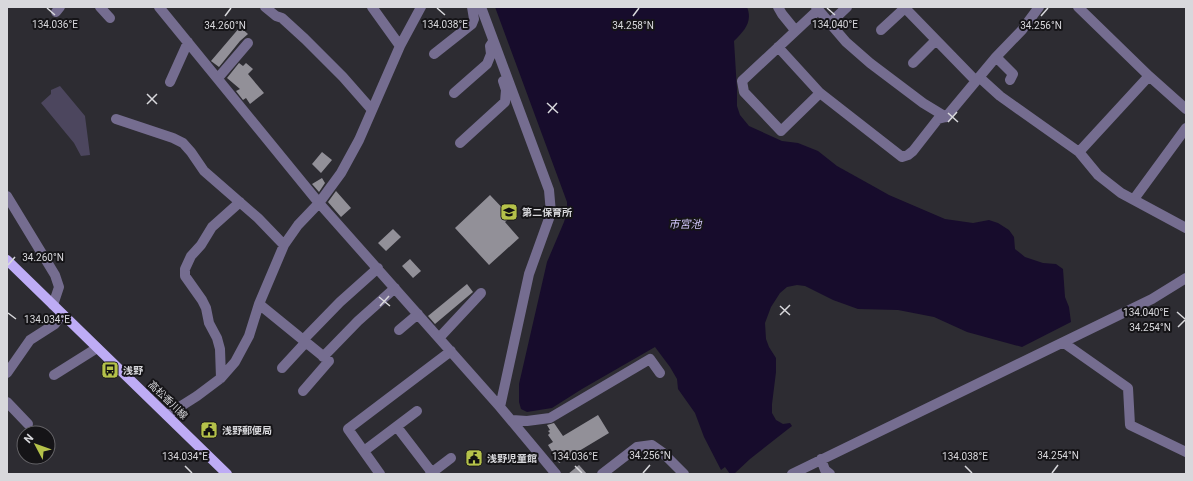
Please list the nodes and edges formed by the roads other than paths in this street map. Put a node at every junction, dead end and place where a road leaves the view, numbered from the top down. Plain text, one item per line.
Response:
1 (100, 7) edge
2 (159, 7) edge
3 (265, 7) edge
4 (372, 7) edge
5 (421, 7) edge
6 (472, 7) edge
7 (481, 7) edge
8 (778, 7) edge
9 (847, 7) edge
10 (1039, 7) edge
11 (1078, 7) edge
12 (817, 8) edge
13 (905, 8) edge
14 (110, 18) dead end
15 (829, 24) junction
16 (795, 30) junction
17 (881, 30) dead end
18 (935, 41) junction
19 (188, 42) junction
20 (494, 42) junction
21 (248, 43) dead end
22 (400, 46) junction
23 (778, 47) junction
24 (434, 54) dead end
25 (996, 57) junction
26 (913, 63) dead end
27 (1149, 76) junction
28 (507, 77) junction
29 (218, 78) junction
30 (977, 79) junction
31 (1010, 80) dead end
32 (170, 82) dead end
33 (454, 93) dead end
34 (820, 94) junction
35 (1186, 109) edge
36 (372, 110) junction
37 (946, 117) junction
38 (116, 119) dead end
39 (1186, 128) edge
40 (460, 143) dead end
41 (1079, 152) junction
42 (7, 196) edge
43 (1134, 199) junction
44 (240, 202) junction
45 (319, 203) junction
46 (1186, 228) edge
47 (284, 245) junction
48 (7, 262) edge
49 (378, 268) junction
50 (1186, 278) edge
51 (395, 288) junction
52 (481, 293) dead end
53 (259, 304) junction
54 (53, 305) junction
55 (62, 314) junction
56 (418, 314) junction
57 (399, 330) dead end
58 (439, 338) junction
59 (304, 341) junction
60 (1064, 343) junction
61 (97, 348) junction
62 (451, 351) junction
63 (323, 357) junction
64 (282, 368) dead end
65 (7, 372) edge
66 (660, 374) dead end
67 (54, 375) dead end
68 (221, 378) junction
69 (303, 391) dead end
70 (7, 402) edge
71 (500, 407) junction
72 (418, 412) dead end
73 (167, 415) junction
74 (512, 420) junction
75 (28, 424) dead end
76 (397, 427) junction
77 (364, 451) junction
78 (1186, 452) edge
79 (451, 458) dead end
80 (821, 459) junction
81 (228, 474) edge
82 (380, 474) edge
83 (432, 474) edge
84 (556, 474) edge
85 (602, 474) edge
86 (684, 474) edge
87 (792, 474) edge
88 (830, 474) edge

1 - 14 street
2 - 19 street
3 - 36 street
4 - 22 street
5 - 22 street
6 - 24 street
7 - 20 street
8 - 16 street
9 - 15 street
10 - 25 street
11 - 27 street
12 - 15 street
12 - 16 street
13 - 17 street
13 - 18 street
15 - 37 street
16 - 23 street
18 - 26 street
18 - 30 street
19 - 29 street
19 - 32 street
20 - 28 street
20 - 33 street
21 - 29 street
22 - 36 street
23 - 34 street
23 - 34 street
25 - 30 street
25 - 31 street
27 - 35 street
27 - 41 street
28 - 40 street
28 - 71 street
29 - 45 street
30 - 37 street
30 - 41 street
34 - 37 street
36 - 45 street
38 - 44 street
39 - 43 street
41 - 43 street
42 - 54 street
43 - 46 street
44 - 47 street
44 - 68 street
45 - 47 street
45 - 49 street
47 - 53 street
48 - 54 main road, 高松香川線
49 - 51 street
49 - 59 street
50 - 60 street
51 - 56 street
51 - 63 street
52 - 58 street
53 - 59 street
53 - 68 street
54 - 55 main road, 高松香川線
55 - 61 main road, 高松香川線
55 - 65 street
56 - 57 street
56 - 58 street
58 - 62 street
59 - 63 street
59 - 64 street
60 - 78 street
60 - 80 street
61 - 67 street
61 - 73 main road, 高松香川線
62 - 71 street
62 - 77 street
63 - 69 street
66 - 74 street
68 - 73 street
70 - 75 street
71 - 74 street
72 - 76 street
73 - 81 main road, 高松香川線
74 - 84 street
76 - 77 street
76 - 83 street
77 - 82 street
79 - 83 street
80 - 87 street
80 - 88 street
85 - 86 street

